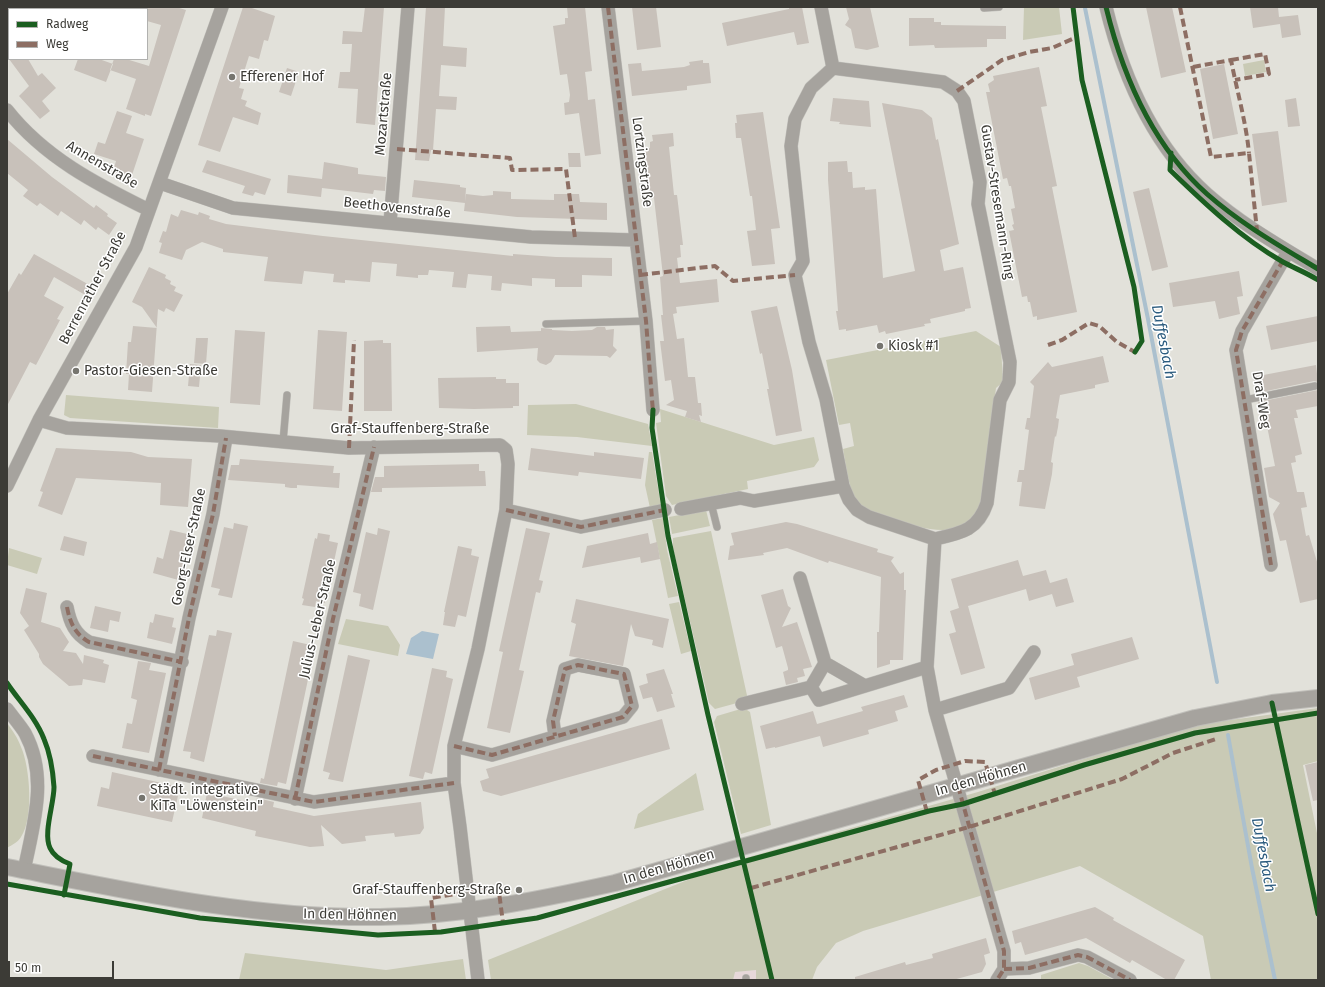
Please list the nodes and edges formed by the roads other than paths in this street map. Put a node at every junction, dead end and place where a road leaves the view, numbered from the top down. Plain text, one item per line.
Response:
1 (222, 7) edge
2 (408, 7) edge
3 (608, 7) edge
4 (821, 7) edge
5 (999, 7) edge
6 (1106, 7) edge
7 (984, 8) edge
8 (833, 68) junction
9 (7, 110) edge
10 (160, 183) junction
11 (149, 210) junction
12 (390, 223) junction
13 (635, 240) junction
14 (1288, 252) junction
15 (1318, 269) edge
16 (646, 321) junction
17 (546, 324) dead end
18 (1315, 386) dead end
19 (287, 395) dead end
20 (1245, 400) junction
21 (653, 410) dead end
22 (39, 420) junction
23 (226, 438) junction
24 (283, 442) junction
25 (374, 447) junction
26 (7, 485) edge
27 (843, 486) junction
28 (711, 503) junction
29 (681, 509) dead end
30 (506, 510) junction
31 (665, 510) dead end
32 (717, 527) dead end
33 (935, 538) junction
34 (1271, 565) dead end
35 (800, 578) dead end
36 (68, 607) dead end
37 (1034, 652) dead end
38 (182, 662) junction
39 (825, 663) junction
40 (927, 667) junction
41 (865, 686) junction
42 (811, 687) junction
43 (1318, 698) edge
44 (742, 704) dead end
45 (7, 709) edge
46 (935, 710) junction
47 (554, 736) junction
48 (454, 746) junction
49 (93, 756) dead end
50 (159, 770) junction
51 (454, 783) junction
52 (958, 786) junction
53 (295, 799) junction
54 (7, 867) edge
55 (24, 871) junction
56 (469, 911) junction
57 (1000, 974) edge
58 (478, 980) edge
59 (1130, 980) edge

1 - 10 street, Berrenrather Straße
2 - 12 street, Mozartstraße
3 - 13 street, Lortzingstraße
4 - 8 street
5 - 7 lane
6 - 14 street
8 - 27 street
8 - 33 street, Gustav-Stresemann-Ring
9 - 11 street, Annenstraße
10 - 11 street, Berrenrather Straße
10 - 12 street, Beethovenstraße
11 - 22 street, Berrenrather Straße
12 - 13 street, Beethovenstraße
13 - 16 street, Lortzingstraße
14 - 15 street
14 - 20 street, Draf-Weg
16 - 17 lane
16 - 21 street, Lortzingstraße
18 - 20 lane
19 - 24 lane
20 - 34 street, Draf-Weg
22 - 23 street, Graf-Stauffenberg-Straße
22 - 26 street, Berrenrather Straße
23 - 24 street, Graf-Stauffenberg-Straße
23 - 38 street, Georg-Elser-Straße
24 - 25 street, Graf-Stauffenberg-Straße
25 - 30 street, Graf-Stauffenberg-Straße
25 - 53 street, Julius-Leber-Straße
27 - 28 street
27 - 33 street
28 - 29 street
28 - 32 lane
30 - 31 street
30 - 48 street, Graf-Stauffenberg-Straße
33 - 40 street
35 - 39 street
36 - 38 street
37 - 46 street
38 - 50 street, Georg-Elser-Straße
39 - 41 street
39 - 42 street
40 - 41 street
40 - 46 street
41 - 42 street
42 - 44 street
43 - 52 street, In den Höhnen
45 - 55 street
46 - 52 street
47 - 47 street
47 - 48 street
48 - 51 street, Graf-Stauffenberg-Straße
49 - 50 street
50 - 53 street
51 - 53 street
51 - 56 street, Graf-Stauffenberg-Straße
52 - 56 street, In den Höhnen
52 - 57 street
54 - 55 street, In den Höhnen
55 - 56 street, In den Höhnen
56 - 58 street, Graf-Stauffenberg-Straße
57 - 59 street

